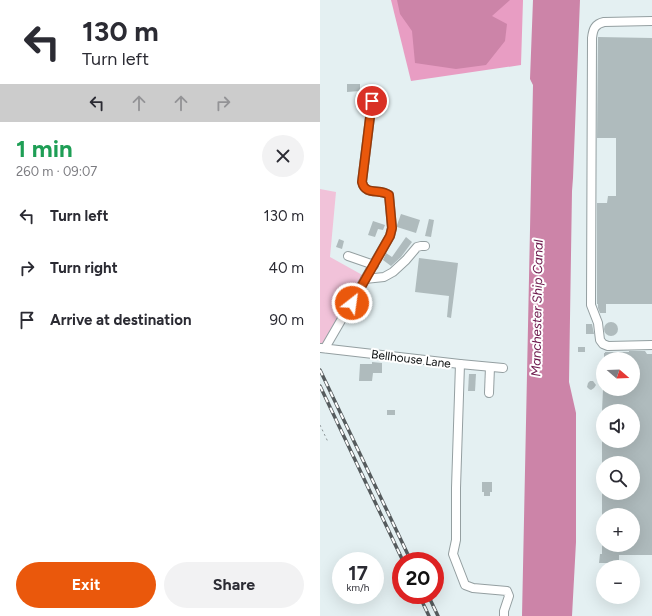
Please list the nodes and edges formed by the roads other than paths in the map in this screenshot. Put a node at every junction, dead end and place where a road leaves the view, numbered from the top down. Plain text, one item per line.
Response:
1 (652, 21) edge
2 (372, 101) dead end
3 (425, 246) dead end
4 (348, 256) dead end
5 (374, 265) junction
6 (365, 279) junction
7 (652, 344) edge
8 (323, 348) edge
9 (460, 364) junction
10 (490, 367) junction
11 (503, 368) dead end
12 (489, 393) dead end
13 (504, 616) edge

1 - 7 lane
2 - 5 lane
3 - 6 lane
4 - 5 lane
5 - 6 lane
6 - 8 lane
8 - 9 lane, Bellhouse Lane
9 - 10 lane, Bellhouse Lane
9 - 13 lane
10 - 11 lane, Bellhouse Lane
10 - 12 lane

